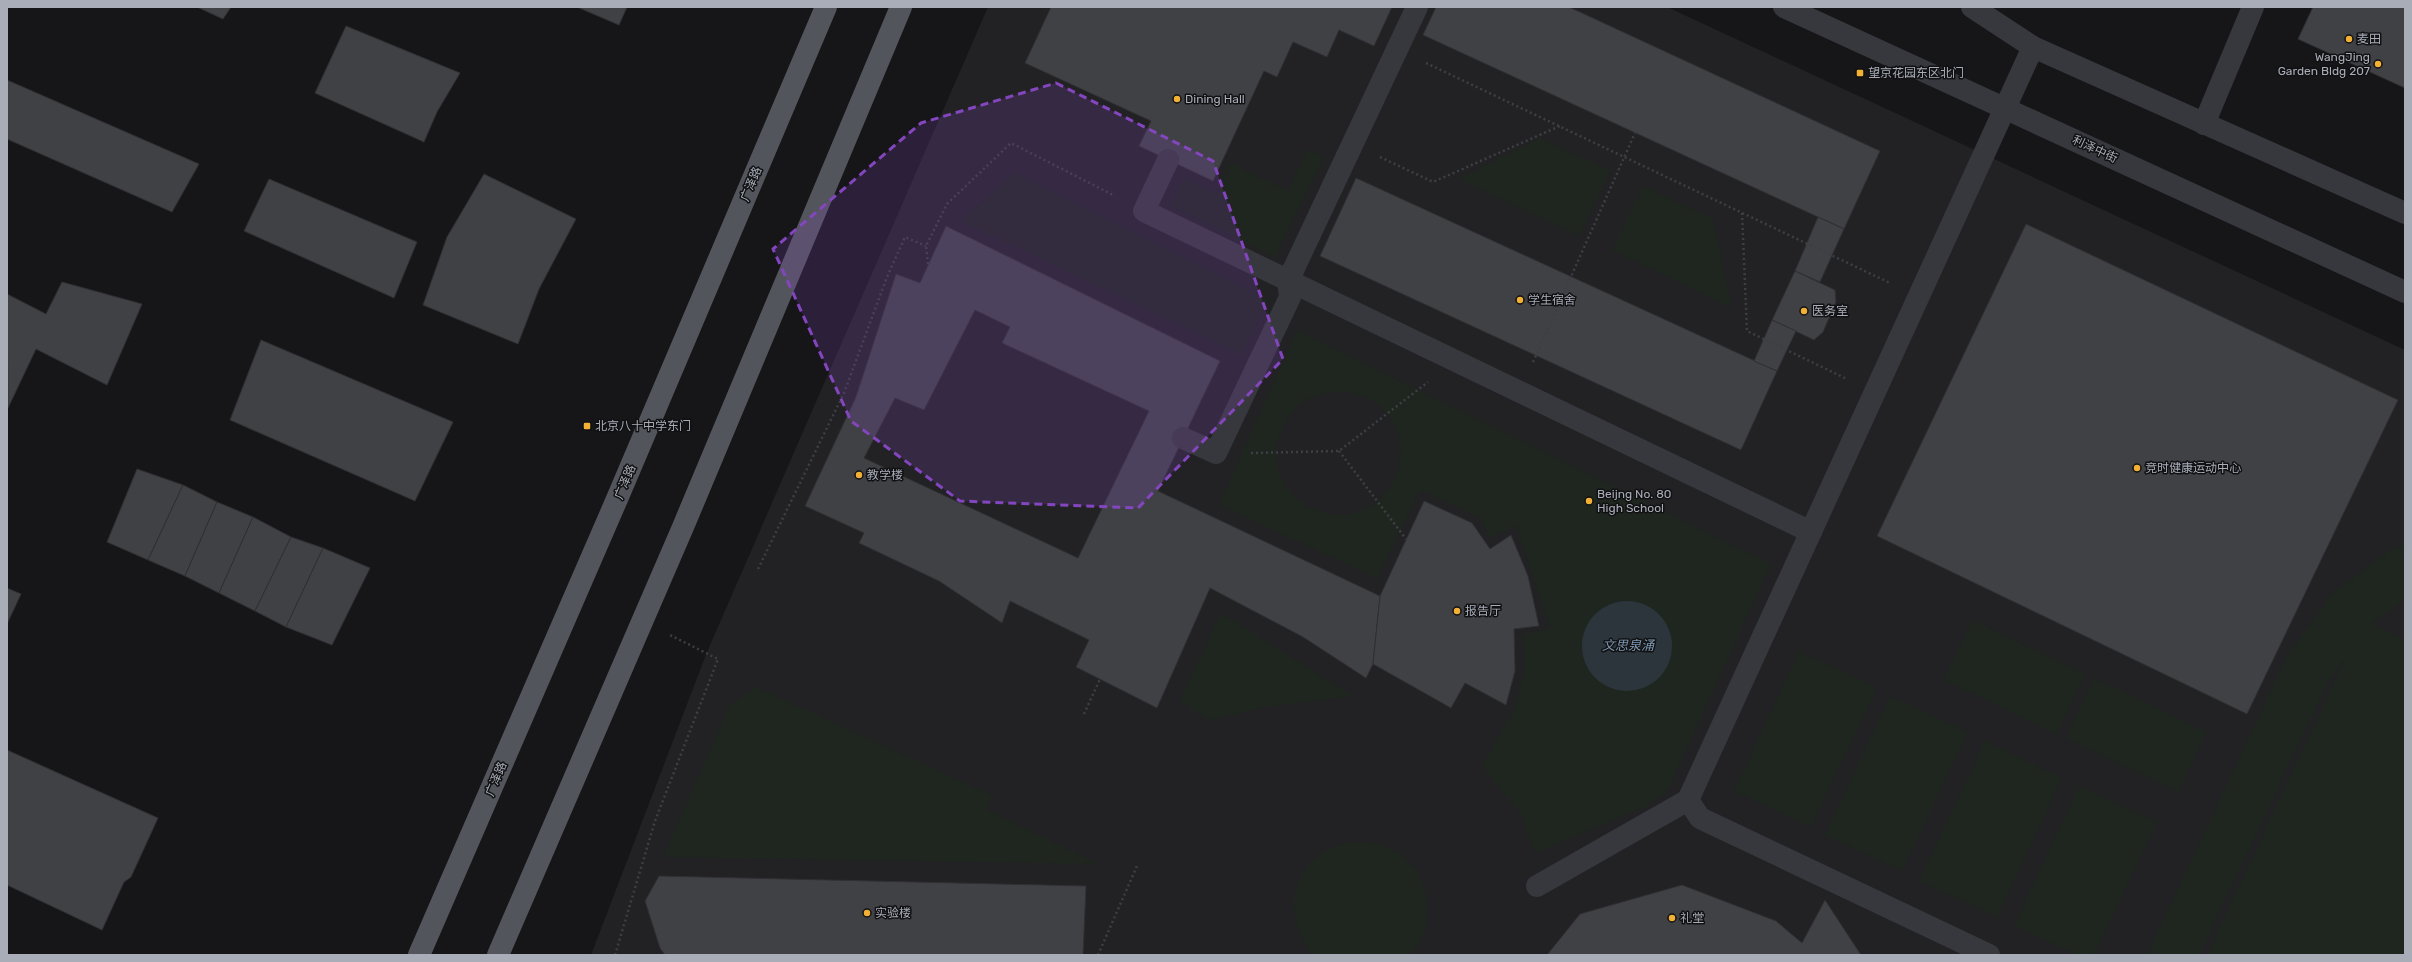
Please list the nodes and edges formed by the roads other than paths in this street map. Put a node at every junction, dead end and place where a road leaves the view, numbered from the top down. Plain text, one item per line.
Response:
1 (826, 7) edge
2 (901, 7) edge
3 (1417, 7) edge
4 (1784, 7) edge
5 (1972, 7) edge
6 (2254, 7) edge
7 (2033, 47) junction
8 (2005, 108) junction
9 (2204, 124) junction
10 (1168, 160) dead end
11 (2405, 213) edge
12 (1288, 281) junction
13 (2405, 292) edge
14 (1183, 438) dead end
15 (1811, 532) junction
16 (1688, 800) junction
17 (1536, 886) dead end
18 (419, 955) edge
19 (498, 955) edge
20 (1989, 955) edge

1 - 18 main road, 广泽路
2 - 19 main road
3 - 12 street
4 - 8 street, 利泽中街
5 - 7 street
6 - 9 street
7 - 8 street
7 - 9 street
8 - 13 street, 利泽中街
8 - 15 street
9 - 11 street
10 - 12 street
12 - 14 street
12 - 15 street
15 - 16 street
16 - 17 street
16 - 20 street

